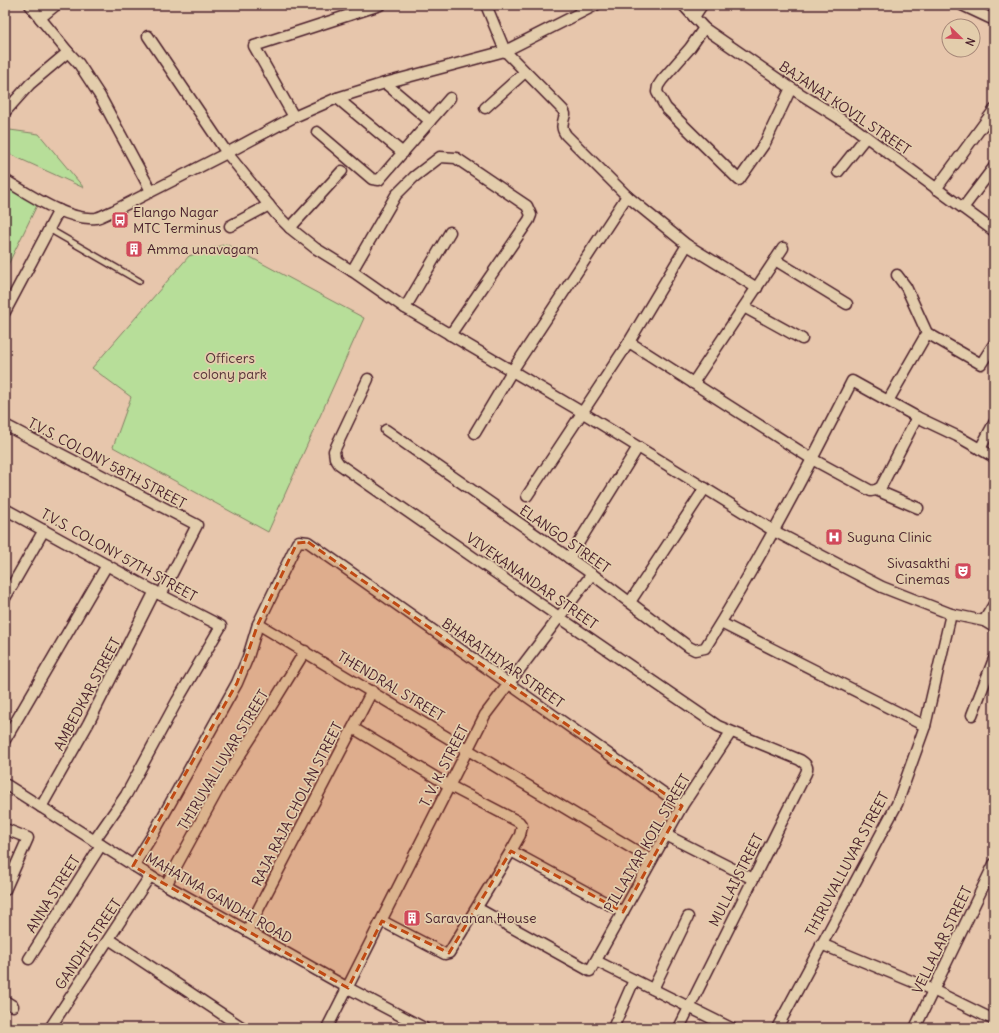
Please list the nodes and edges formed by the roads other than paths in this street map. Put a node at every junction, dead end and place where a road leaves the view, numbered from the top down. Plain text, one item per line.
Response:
1 (30, 5) edge
2 (56, 5) edge
3 (380, 5) edge
4 (486, 5) edge
5 (596, 5) edge
6 (683, 5) edge
7 (702, 5) edge
8 (962, 5) edge
9 (694, 17) junction
10 (40, 18) junction
11 (994, 20) edge
12 (704, 28) junction
13 (148, 36) dead end
14 (505, 51) junction
15 (68, 52) junction
16 (525, 72) junction
17 (385, 83) junction
18 (791, 88) junction
19 (337, 98) junction
20 (450, 98) dead end
21 (485, 108) dead end
22 (994, 110) edge
23 (5, 112) edge
24 (294, 117) junction
25 (430, 121) junction
26 (317, 132) dead end
27 (866, 137) junction
28 (227, 153) junction
29 (403, 153) junction
30 (994, 167) edge
31 (342, 171) dead end
32 (838, 172) dead end
33 (5, 180) edge
34 (936, 189) junction
35 (151, 191) junction
36 (627, 196) junction
37 (268, 205) junction
38 (963, 208) junction
39 (59, 210) junction
40 (230, 226) dead end
41 (290, 228) junction
42 (49, 229) junction
43 (994, 231) edge
44 (450, 232) dead end
45 (687, 245) junction
46 (783, 248) dead end
47 (775, 260) junction
48 (352, 271) junction
49 (897, 275) dead end
50 (139, 281) dead end
51 (756, 288) junction
52 (847, 304) dead end
53 (744, 307) junction
54 (405, 308) junction
55 (5, 312) edge
56 (927, 333) junction
57 (450, 335) junction
58 (802, 339) dead end
59 (629, 342) junction
60 (994, 344) edge
61 (512, 371) junction
62 (368, 379) dead end
63 (694, 383) junction
64 (888, 402) junction
65 (582, 412) junction
66 (917, 418) junction
67 (994, 423) edge
68 (5, 425) edge
69 (386, 430) dead end
70 (475, 433) dead end
71 (638, 447) junction
72 (980, 449) junction
73 (994, 457) edge
74 (812, 459) junction
75 (705, 488) junction
76 (876, 490) junction
77 (526, 496) dead end
78 (918, 508) dead end
79 (5, 509) edge
80 (197, 525) joint
81 (44, 530) junction
82 (774, 532) junction
83 (569, 558) junction
84 (107, 565) junction
85 (592, 574) junction
86 (158, 593) junction
87 (5, 598) edge
88 (630, 602) junction
89 (994, 604) edge
90 (951, 614) junction
91 (559, 618) junction
92 (984, 621) junction
93 (721, 623) junction
94 (258, 624) junction
95 (221, 626) joint
96 (994, 627) edge
97 (305, 651) junction
98 (994, 659) edge
99 (509, 684) junction
100 (372, 691) junction
101 (972, 715) dead end
102 (924, 726) junction
103 (353, 728) junction
104 (731, 732) junction
105 (5, 740) edge
106 (468, 749) junction
107 (807, 766) joint
108 (5, 784) edge
109 (450, 786) junction
110 (682, 806) junction
111 (41, 807) junction
112 (5, 829) edge
113 (666, 835) junction
114 (97, 843) junction
115 (511, 851) junction
116 (651, 861) junction
117 (994, 864) edge
118 (134, 866) junction
119 (150, 876) junction
120 (753, 879) junction
121 (166, 885) junction
122 (5, 890) edge
123 (477, 908) junction
124 (623, 912) junction
125 (688, 917) dead end
126 (382, 921) junction
127 (247, 931) junction
128 (109, 939) junction
129 (821, 944) junction
130 (28, 959) dead end
131 (596, 961) junction
132 (634, 980) junction
133 (348, 988) junction
134 (653, 989) junction
135 (933, 990) junction
136 (689, 1007) junction
137 (994, 1020) edge
138 (50, 1028) edge
139 (243, 1028) edge
140 (327, 1028) edge
141 (424, 1028) edge
142 (613, 1028) edge
143 (679, 1028) edge
144 (731, 1028) edge
145 (777, 1028) edge
146 (915, 1028) edge

1 - 10 street
2 - 10 street
3 - 24 street
4 - 14 street
5 - 14 street
6 - 9 street, BAJANAI KOVIL STREET
7 - 9 street
8 - 11 street
9 - 12 street, BAJANAI KOVIL STREET
10 - 15 street
12 - 18 street, BAJANAI KOVIL STREET
12 - 18 street
13 - 28 street
14 - 16 street
14 - 17 street
15 - 23 street
15 - 35 street
16 - 21 street
16 - 36 street
17 - 19 street
17 - 25 street
18 - 27 street, BAJANAI KOVIL STREET
19 - 24 street
19 - 29 street
20 - 25 street
22 - 34 street
24 - 28 street
25 - 29 street
26 - 29 street
27 - 32 street
27 - 34 street, BAJANAI KOVIL STREET
28 - 35 street
28 - 37 street
30 - 38 street
31 - 41 street
33 - 39 street
34 - 38 street, BAJANAI KOVIL STREET
35 - 39 street
36 - 45 street
36 - 61 street
37 - 40 street
37 - 41 street
38 - 43 street, BAJANAI KOVIL STREET
39 - 42 street
41 - 48 street
42 - 50 lane
42 - 55 street
44 - 54 street
45 - 51 street
45 - 59 street
46 - 47 street
47 - 51 street
47 - 52 street
48 - 54 street
48 - 57 street
49 - 56 street
51 - 53 street
53 - 58 street
53 - 63 street
54 - 57 street
56 - 60 street
56 - 64 street
57 - 61 street
59 - 63 street
59 - 65 street
61 - 65 street
61 - 70 street
62 - 91 street, VIVEKANANDAR STREET
63 - 74 street
64 - 66 street
64 - 74 street, ELANGO STREET
65 - 71 street
65 - 77 street
66 - 72 street
66 - 76 street
67 - 72 street
68 - 80 street, T.V.S. COLONY 58TH STREET
69 - 83 street, ELANGO STREET
71 - 75 street
71 - 83 street
72 - 73 street
74 - 76 street
74 - 82 street, ELANGO STREET
75 - 82 street
75 - 88 street
76 - 78 street
79 - 81 street, T.V.S. COLONY 57TH STREET
80 - 86 street, AMBEDKAR STREET
81 - 84 street, T.V.S. COLONY 57TH STREET
81 - 87 street
82 - 90 street
82 - 93 street, ELANGO STREET
83 - 85 street, ELANGO STREET
84 - 86 street, T.V.S. COLONY 57TH STREET
84 - 105 street
85 - 88 street, ELANGO STREET
85 - 91 street, T. V. K. STREET
86 - 95 street, T.V.S. COLONY 57TH STREET
86 - 111 street, AMBEDKAR STREET
88 - 93 street, ELANGO STREET
89 - 92 street
90 - 92 street
90 - 102 street, THIRUVALLUVAR STREET
91 - 99 street, T. V. K. STREET
91 - 104 street, VIVEKANANDAR STREET
92 - 96 street
93 - 102 street
94 - 97 street, THENDRAL STREET
94 - 99 street, BHARATHIYAR STREET
94 - 118 street
95 - 114 street, ANNA STREET
97 - 100 street, THENDRAL STREET
97 - 121 street, THIRUVALLUVAR STREET
98 - 101 street
99 - 106 street, T. V. K. STREET
99 - 110 street, BHARATHIYAR STREET
100 - 103 street, RAJA RAJA CHOLAN STREET
100 - 106 street, THENDRAL STREET
102 - 129 street, THIRUVALLUVAR STREET
103 - 109 street
103 - 127 street, RAJA RAJA CHOLAN STREET
104 - 107 street, VIVEKANANDAR STREET
104 - 110 street, PILLAIYAR KOIL STREET
106 - 109 street, T. V. K. STREET
106 - 116 street, THENDRAL STREET
107 - 120 street, MULLAI STREET
108 - 111 street, MAHATMA GANDHI ROAD
109 - 115 street
109 - 126 street, T. V. K. STREET
110 - 113 street, PILLAIYAR KOIL STREET
111 - 114 street, MAHATMA GANDHI ROAD
112 - 122 street
113 - 116 street, PILLAIYAR KOIL STREET
113 - 120 street
114 - 118 street, MAHATMA GANDHI ROAD
114 - 130 street, ANNA STREET
115 - 123 street
115 - 124 street
116 - 124 street, PILLAIYAR KOIL STREET
117 - 135 street, VELLALAR STREET
118 - 119 street, MAHATMA GANDHI ROAD
119 - 121 street, MAHATMA GANDHI ROAD
119 - 128 street, GANDHI STREET
120 - 136 street, MULLAI STREET
121 - 127 street, MAHATMA GANDHI ROAD
123 - 126 street
123 - 131 street, PILLAIYAR KOIL STREET
124 - 131 street, PILLAIYAR KOIL STREET
125 - 134 street
126 - 133 street, T. V. K. STREET
127 - 133 street, MAHATMA GANDHI ROAD
128 - 138 street, GANDHI STREET
128 - 139 street
129 - 135 street
129 - 145 street, THIRUVALLUVAR STREET
131 - 132 street
132 - 134 street
132 - 142 street
133 - 140 street, T. V. K. STREET
133 - 141 street, MAHATMA GANDHI ROAD
134 - 136 street
135 - 137 street
135 - 146 street, VELLALAR STREET
136 - 143 street, MULLAI STREET
136 - 144 street

